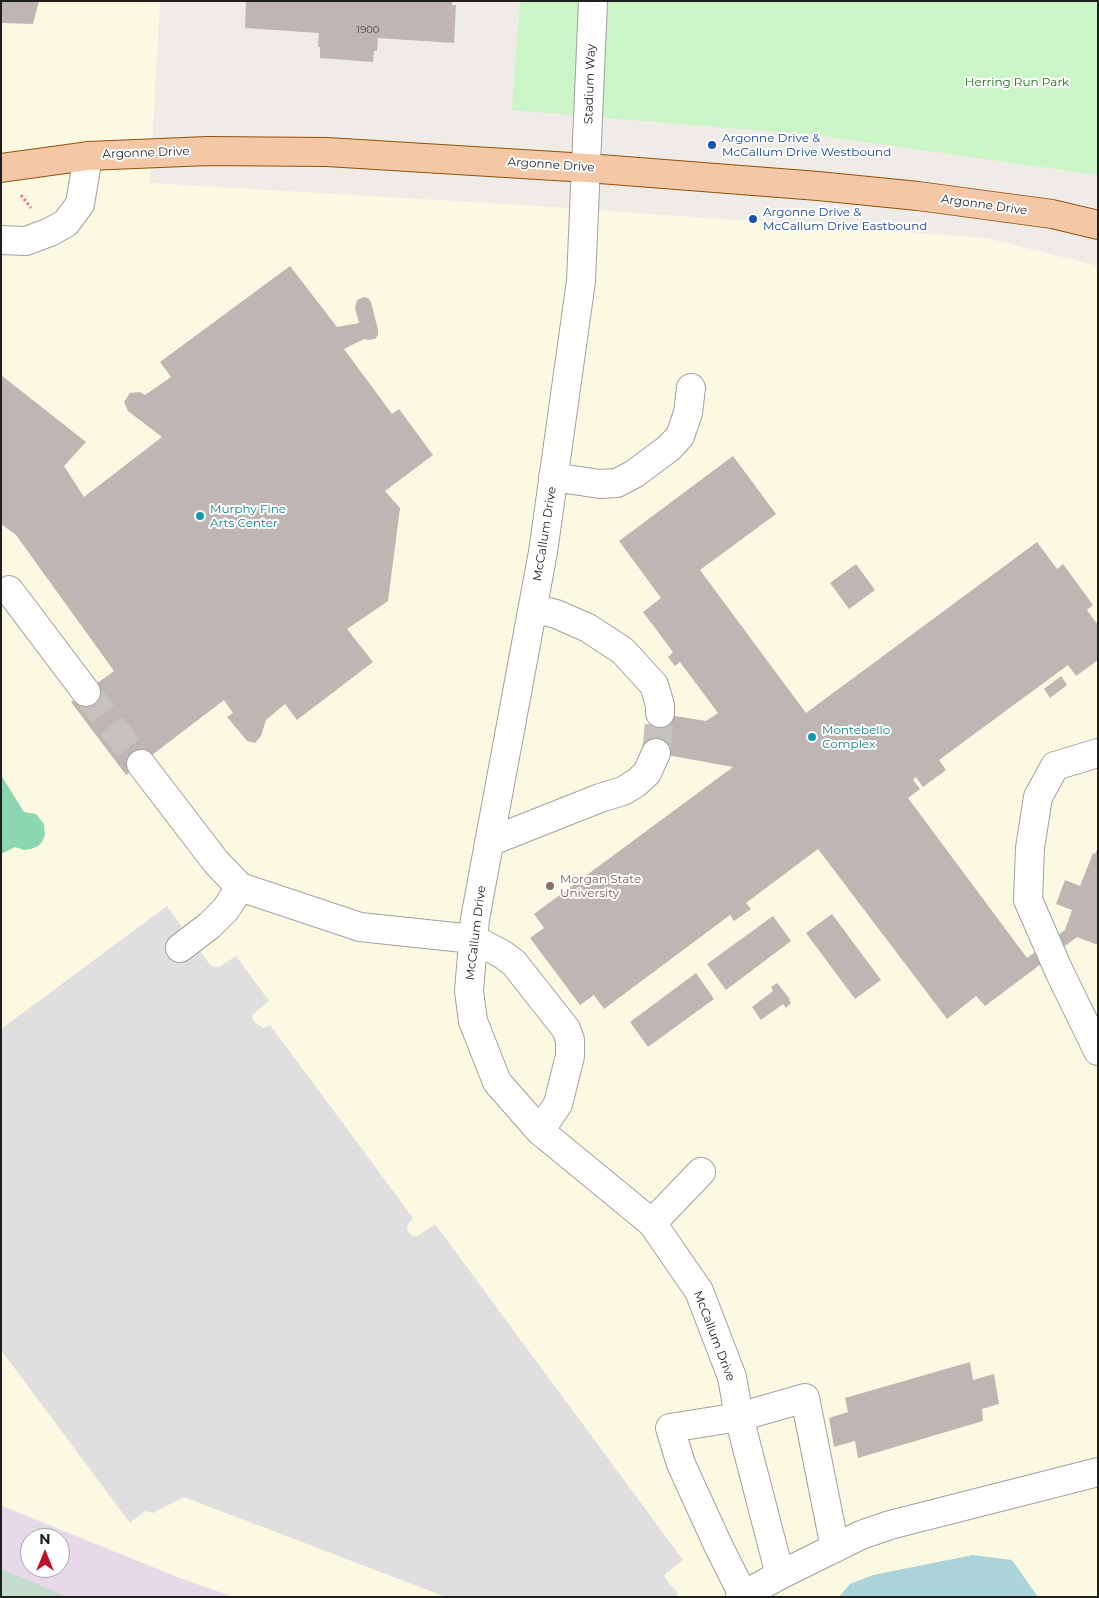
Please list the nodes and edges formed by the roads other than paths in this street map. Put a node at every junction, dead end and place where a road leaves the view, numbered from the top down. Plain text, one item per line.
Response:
1 (594, 1) edge
2 (88, 156) junction
3 (1, 168) edge
4 (587, 168) junction
5 (1098, 225) edge
6 (1, 240) edge
7 (691, 388) dead end
8 (553, 477) junction
9 (9, 590) dead end
10 (533, 608) junction
11 (86, 692) tunnel mouth
12 (660, 713) tunnel mouth
13 (656, 753) tunnel mouth
14 (1098, 753) edge
15 (141, 764) tunnel mouth
16 (489, 842) junction
17 (240, 887) junction
18 (473, 939) junction
19 (180, 948) dead end
20 (1098, 1051) edge
21 (540, 1132) junction
22 (701, 1172) dead end
23 (652, 1223) junction
24 (739, 1417) junction
25 (1098, 1472) edge
26 (834, 1548) junction
27 (780, 1575) junction
28 (742, 1596) edge

1 - 4 street, Stadium Way
2 - 3 main road, Argonne Drive
2 - 4 main road, Argonne Drive
2 - 6 street
4 - 5 main road, Argonne Drive
4 - 8 street, McCallum Drive
7 - 8 street
8 - 10 street, McCallum Drive
9 - 11 street
10 - 12 street
10 - 16 street, McCallum Drive
13 - 16 street
14 - 20 street
15 - 17 street
16 - 18 street, McCallum Drive
17 - 18 street
17 - 19 street
18 - 21 street, McCallum Drive
18 - 21 street
21 - 23 street, McCallum Drive
22 - 23 street
23 - 24 street, McCallum Drive
24 - 26 street
24 - 27 street, McCallum Drive
24 - 28 street
25 - 26 street
26 - 27 street
27 - 28 street

